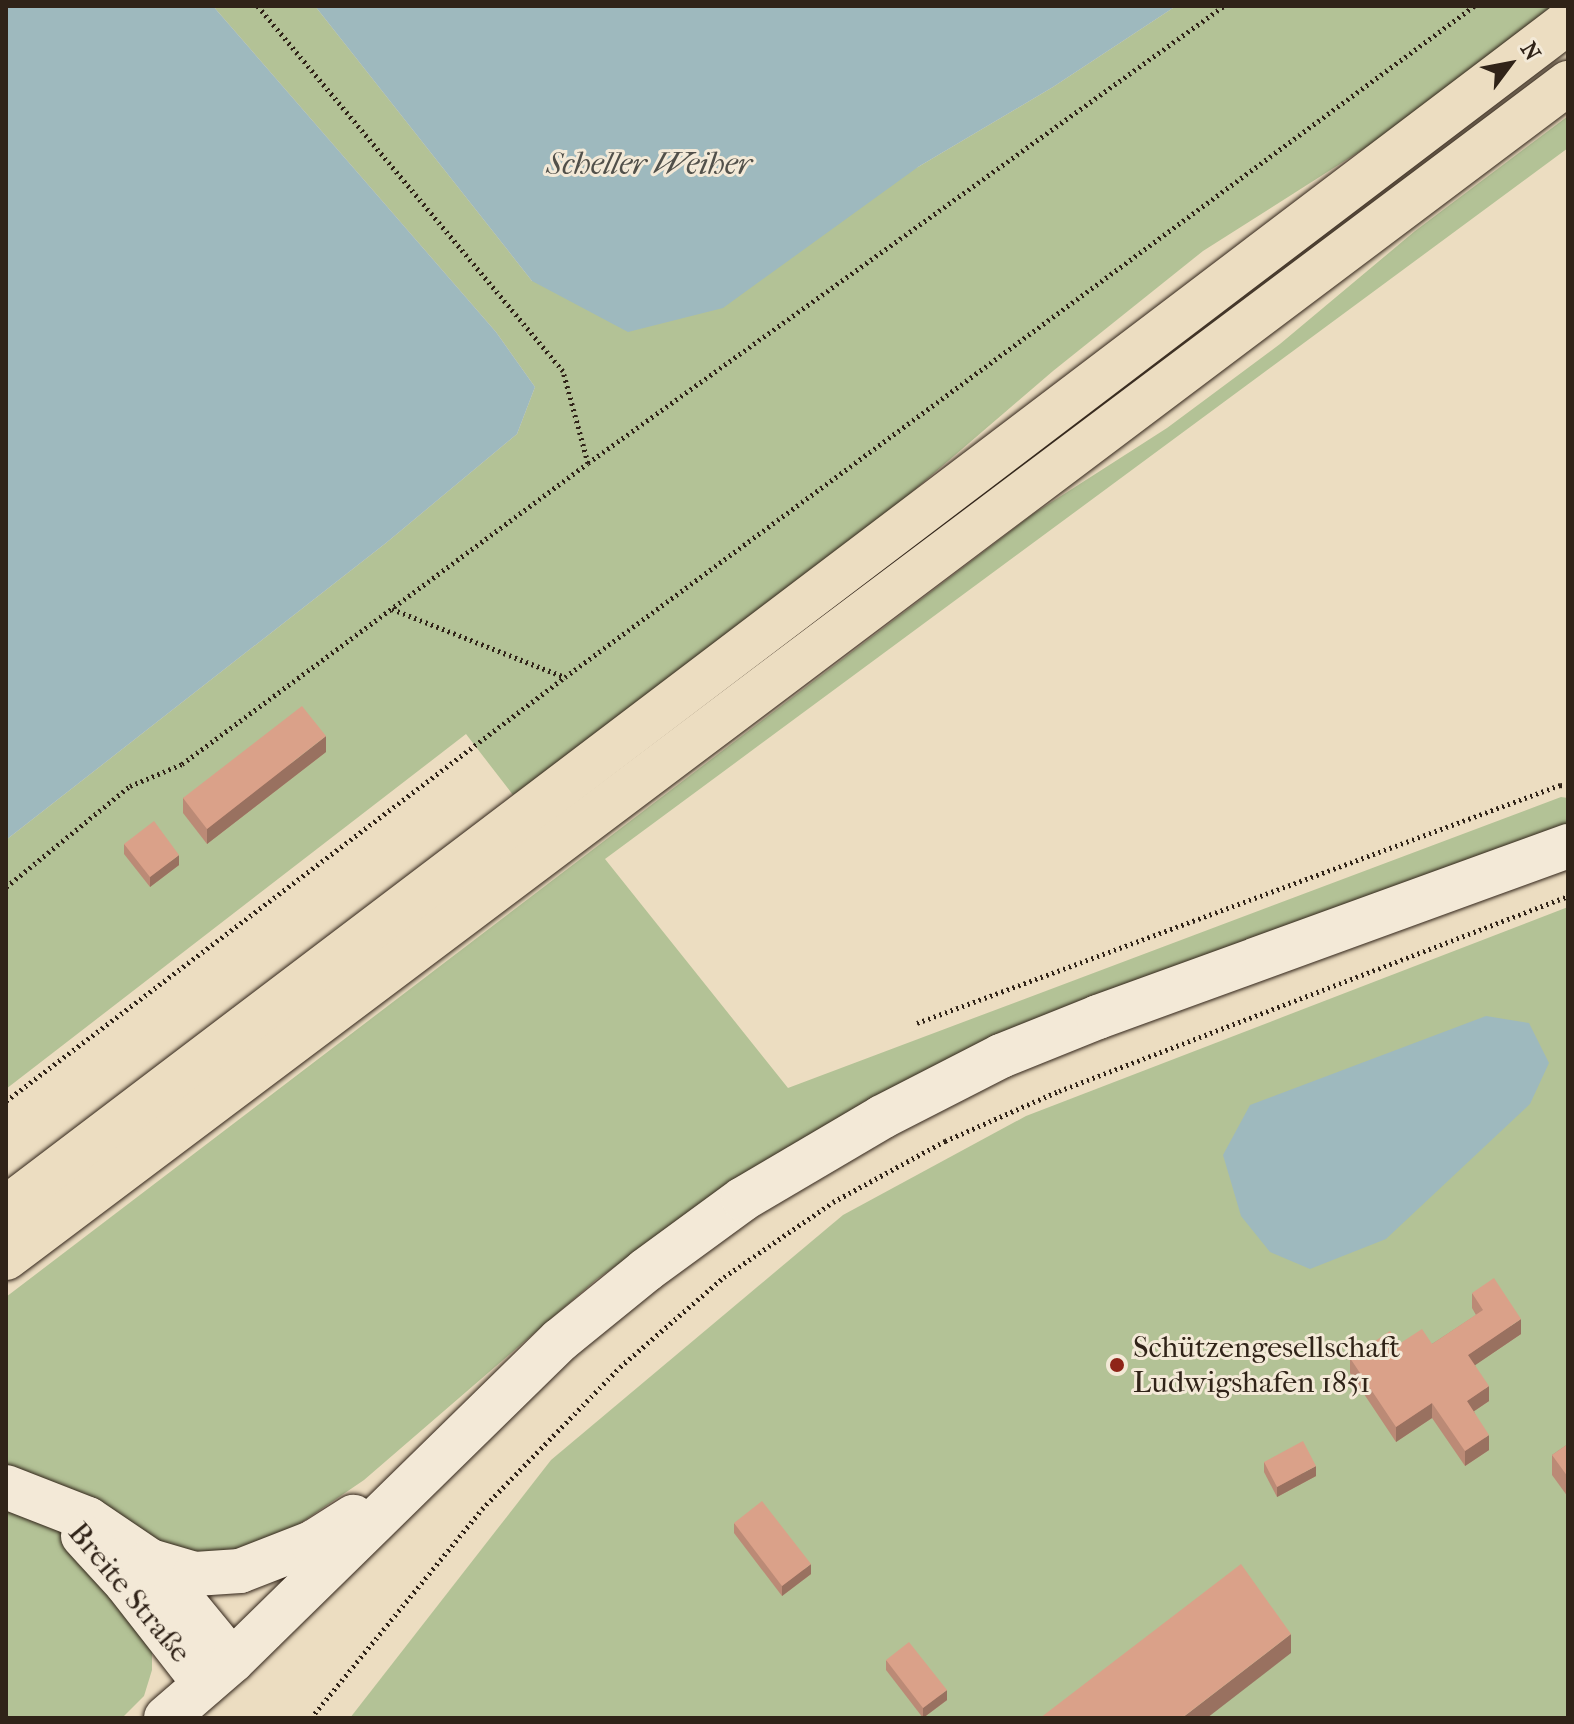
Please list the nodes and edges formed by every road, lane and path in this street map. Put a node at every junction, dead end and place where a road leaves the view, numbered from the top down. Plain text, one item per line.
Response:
1 (258, 6) edge
2 (1224, 6) edge
3 (1474, 6) edge
4 (1568, 22) edge
5 (1568, 83) edge
6 (588, 463) junction
7 (391, 609) junction
8 (565, 677) junction
9 (1568, 786) edge
10 (1568, 846) edge
11 (6, 887) edge
12 (1568, 896) edge
13 (917, 1023) dead end
14 (6, 1101) edge
15 (6, 1208) edge
16 (6, 1258) edge
17 (422, 1472) junction
18 (6, 1487) edge
19 (51, 1502) junction
20 (150, 1561) junction
21 (219, 1673) junction
22 (166, 1718) edge
23 (311, 1718) edge

1 - 6 path
2 - 6 path
3 - 8 path
4 - 15 highway
5 - 16 highway
6 - 7 path
7 - 8 path
7 - 11 path
8 - 14 path
9 - 13 path
10 - 17 street
12 - 23 path
17 - 20 street
17 - 21 street
18 - 19 street, Breite Straße
19 - 20 street, Breite Straße
19 - 21 street, Breite Straße
20 - 21 street, Breite Straße
21 - 22 street

